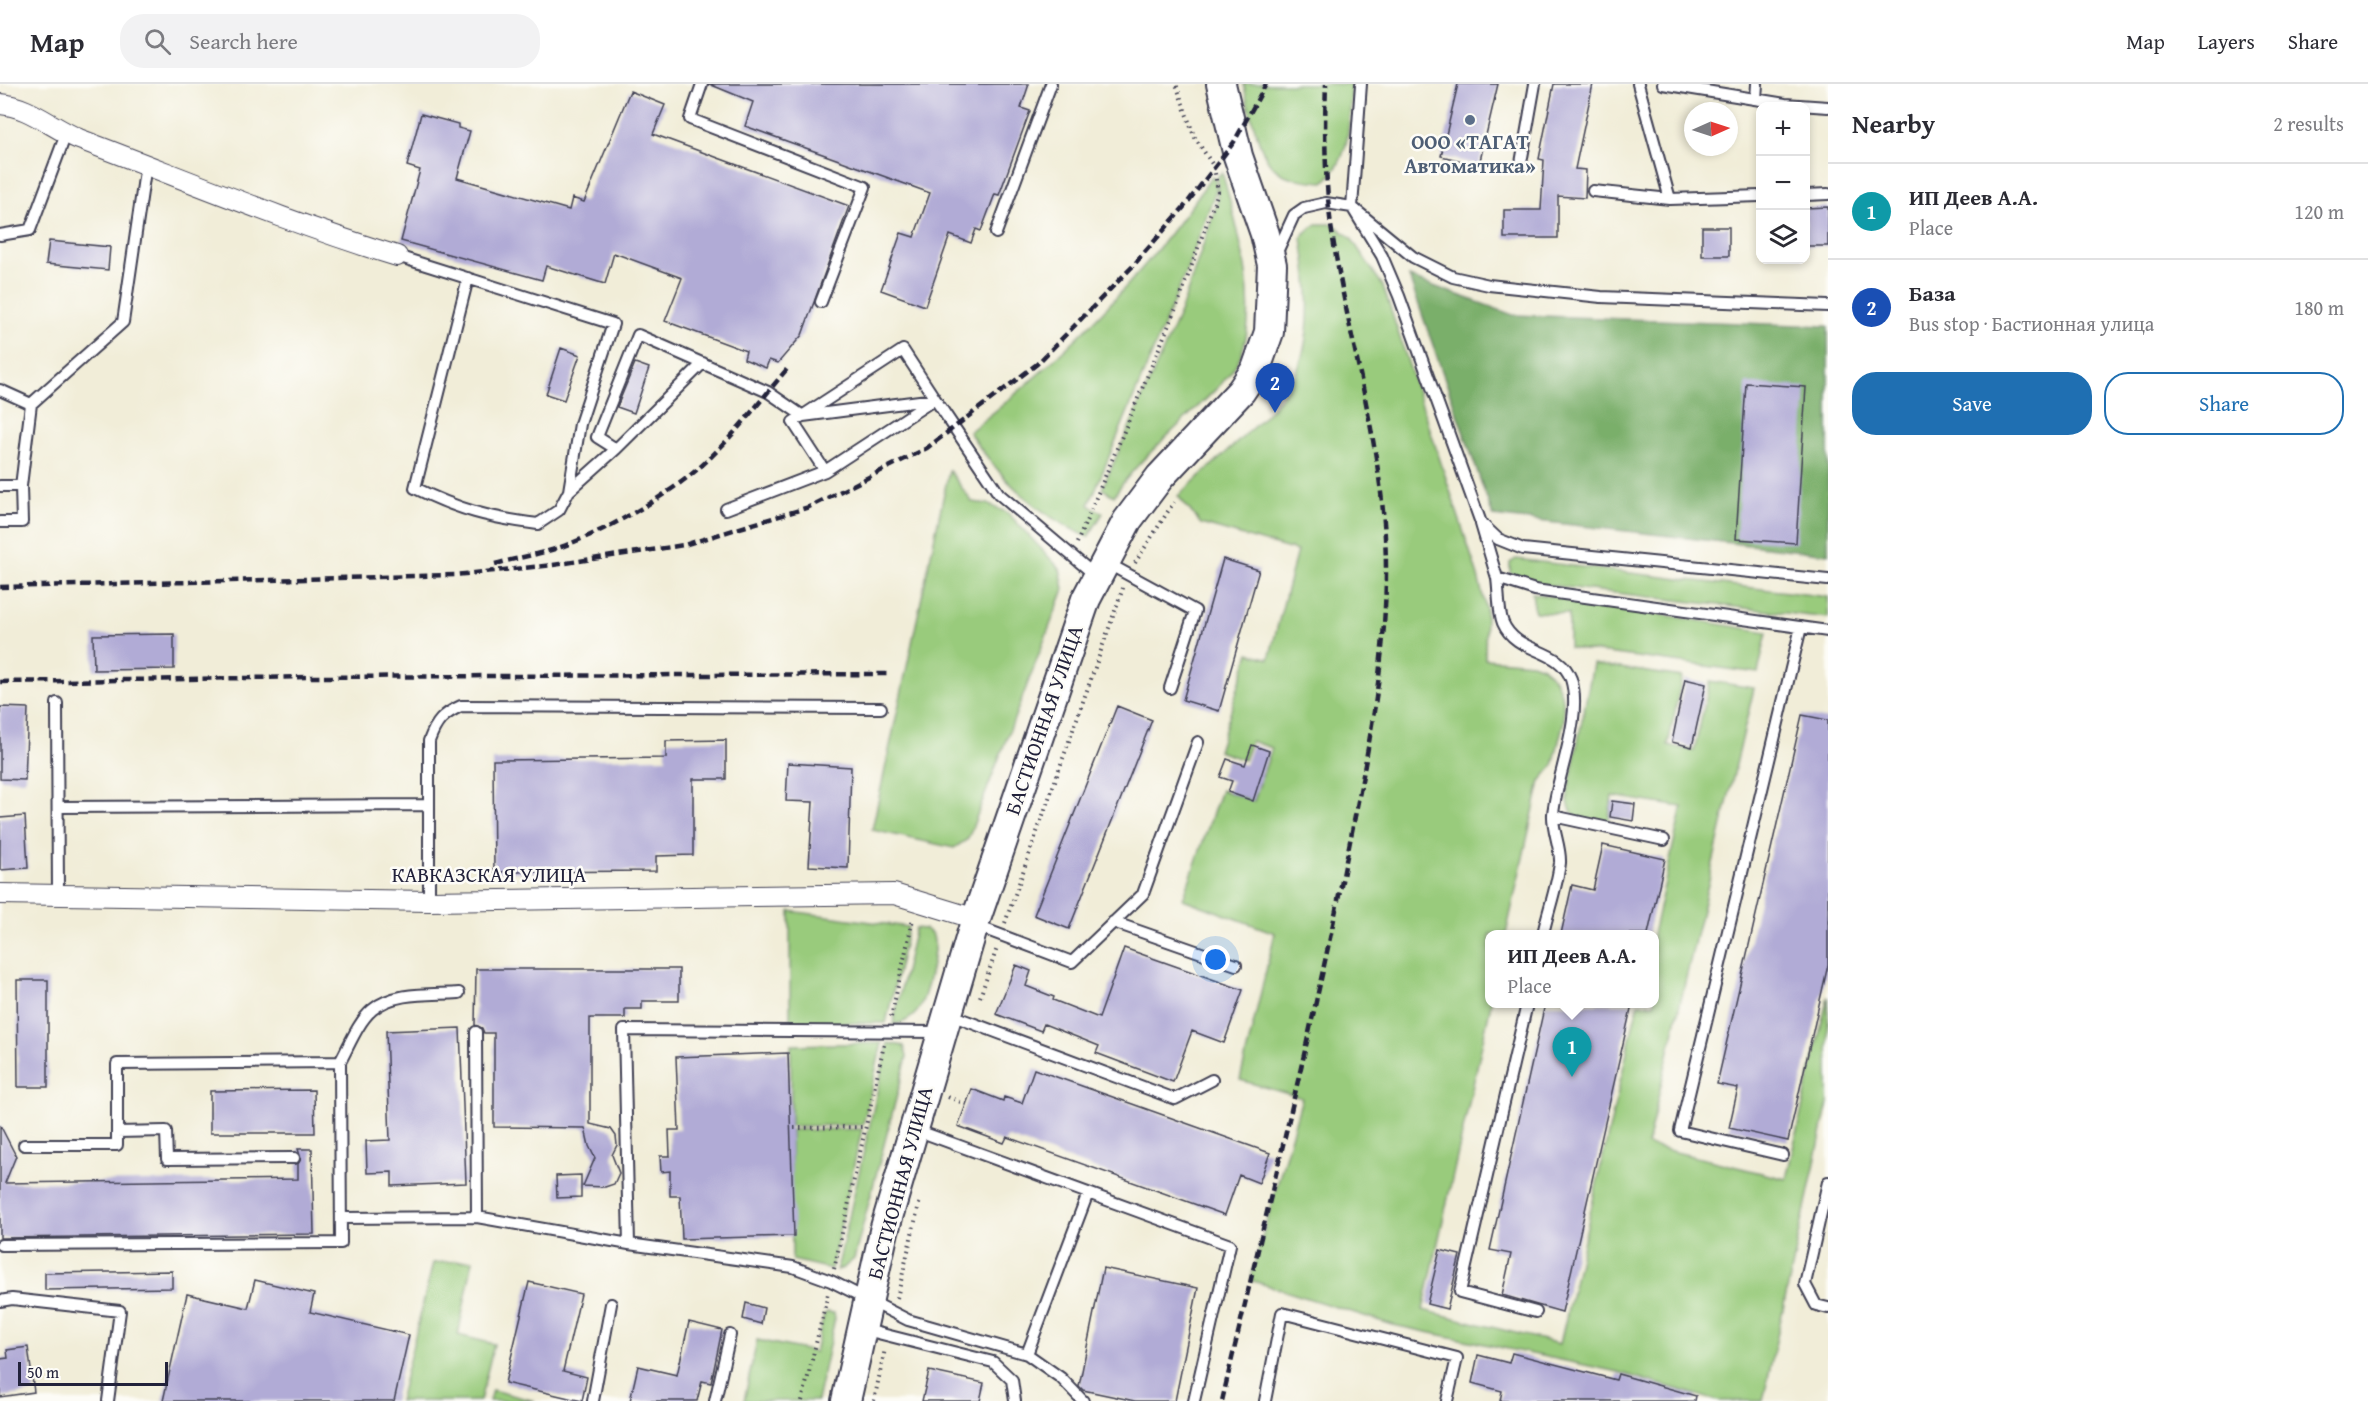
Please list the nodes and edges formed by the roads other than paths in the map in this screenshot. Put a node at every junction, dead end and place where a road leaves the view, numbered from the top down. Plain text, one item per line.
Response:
1 (702, 84) edge
2 (1051, 84) edge
3 (1221, 84) edge
4 (1361, 84) edge
5 (1535, 84) edge
6 (1638, 84) edge
7 (1663, 84) edge
8 (1757, 84) edge
9 (1756, 99) junction
10 (1770, 102) edge
11 (0, 104) edge
12 (1810, 106) edge
13 (1828, 107) edge
14 (66, 134) junction
15 (1521, 163) dead end
16 (146, 164) junction
17 (1593, 191) dead end
18 (1828, 194) edge
19 (1810, 195) edge
20 (1756, 196) edge
21 (1670, 199) junction
22 (1352, 207) junction
23 (996, 233) dead end
24 (0, 235) edge
25 (397, 256) joint
26 (1272, 265) junction
27 (468, 278) junction
28 (821, 302) dead end
29 (1828, 306) edge
30 (703, 363) junction
31 (0, 390) edge
32 (935, 399) junction
33 (31, 404) junction
34 (803, 416) junction
35 (616, 449) junction
36 (825, 471) junction
37 (0, 486) edge
38 (21, 486) junction
39 (569, 490) junction
40 (726, 509) dead end
41 (0, 522) edge
42 (1481, 524) junction
43 (1100, 569) junction
44 (1497, 578) junction
45 (1828, 580) edge
46 (1801, 627) junction
47 (1828, 630) edge
48 (1170, 688) dead end
49 (57, 703) dead end
50 (881, 708) dead end
51 (1198, 742) dead end
52 (428, 805) junction
53 (58, 807) junction
54 (1553, 816) junction
55 (1664, 840) dead end
56 (58, 893) junction
57 (0, 894) edge
58 (429, 901) junction
59 (975, 922) junction
60 (1113, 922) junction
61 (1544, 930) edge
62 (1236, 965) dead end
63 (459, 993) dead end
64 (1526, 1008) edge
65 (945, 1023) junction
66 (476, 1032) dead end
67 (340, 1062) junction
68 (1212, 1080) dead end
69 (913, 1129) junction
70 (117, 1132) junction
71 (24, 1145) dead end
72 (1783, 1155) dead end
73 (294, 1158) dead end
74 (1828, 1182) edge
75 (1088, 1192) junction
76 (477, 1217) junction
77 (341, 1218) junction
78 (629, 1244) junction
79 (0, 1245) edge
80 (0, 1301) edge
81 (869, 1302) junction
82 (611, 1304) dead end
83 (1828, 1308) edge
84 (1536, 1312) dead end
85 (862, 1329) junction
86 (730, 1335) dead end
87 (1027, 1354) junction
88 (108, 1401) edge
89 (593, 1401) edge
90 (715, 1401) edge
91 (846, 1401) edge
92 (1015, 1401) edge
93 (1083, 1401) edge
94 (1194, 1401) edge
95 (1265, 1401) edge
96 (1447, 1401) edge

1 - 28 lane
2 - 23 lane
3 - 26 main road, БАСТИОННАЯ УЛИЦА
4 - 22 lane
5 - 15 lane
6 - 21 lane
7 - 9 lane
8 - 9 lane
9 - 10 lane
11 - 14 street
12 - 13 lane
14 - 16 street
14 - 24 lane
16 - 25 street
16 - 33 lane
17 - 21 lane
18 - 19 lane
20 - 21 lane
22 - 26 lane
22 - 29 lane
22 - 42 lane
25 - 27 lane
26 - 43 main road, БАСТИОННАЯ УЛИЦА
27 - 39 lane
27 - 39 lane
30 - 34 lane
30 - 35 lane
30 - 35 lane
31 - 33 lane
32 - 34 lane
32 - 34 lane
32 - 36 lane
32 - 43 lane
33 - 38 lane
34 - 36 lane
35 - 39 lane
36 - 40 lane
37 - 38 lane
38 - 41 lane
42 - 44 lane
42 - 45 lane
43 - 48 lane
43 - 59 main road, БАСТИОННАЯ УЛИЦА
44 - 46 lane
44 - 54 lane
46 - 47 lane
46 - 72 lane
49 - 53 lane
50 - 52 lane
51 - 60 lane
52 - 53 lane
52 - 58 lane
53 - 56 lane
54 - 55 lane
54 - 61 lane
56 - 57 street, КАВКАЗСКАЯ УЛИЦА
56 - 58 street, КАВКАЗСКАЯ УЛИЦА
58 - 59 street, КАВКАЗСКАЯ УЛИЦА
59 - 60 lane
59 - 65 main road, БАСТИОННАЯ УЛИЦА
60 - 62 lane
63 - 67 lane
64 - 84 lane
65 - 68 lane
65 - 69 main road, БАСТИОННАЯ УЛИЦА
65 - 78 lane
66 - 76 lane
67 - 70 lane
67 - 77 lane
69 - 75 lane
69 - 81 main road, БАСТИОННАЯ УЛИЦА
70 - 71 lane
70 - 73 lane
74 - 83 lane
75 - 87 lane
75 - 94 lane
76 - 77 lane
76 - 78 lane
77 - 79 lane
78 - 81 lane
80 - 88 lane
81 - 85 main road, БАСТИОННАЯ УЛИЦА
81 - 87 lane
82 - 89 lane
85 - 91 main road, БАСТИОННАЯ УЛИЦА
85 - 92 lane
86 - 90 lane
87 - 93 lane
95 - 96 lane

